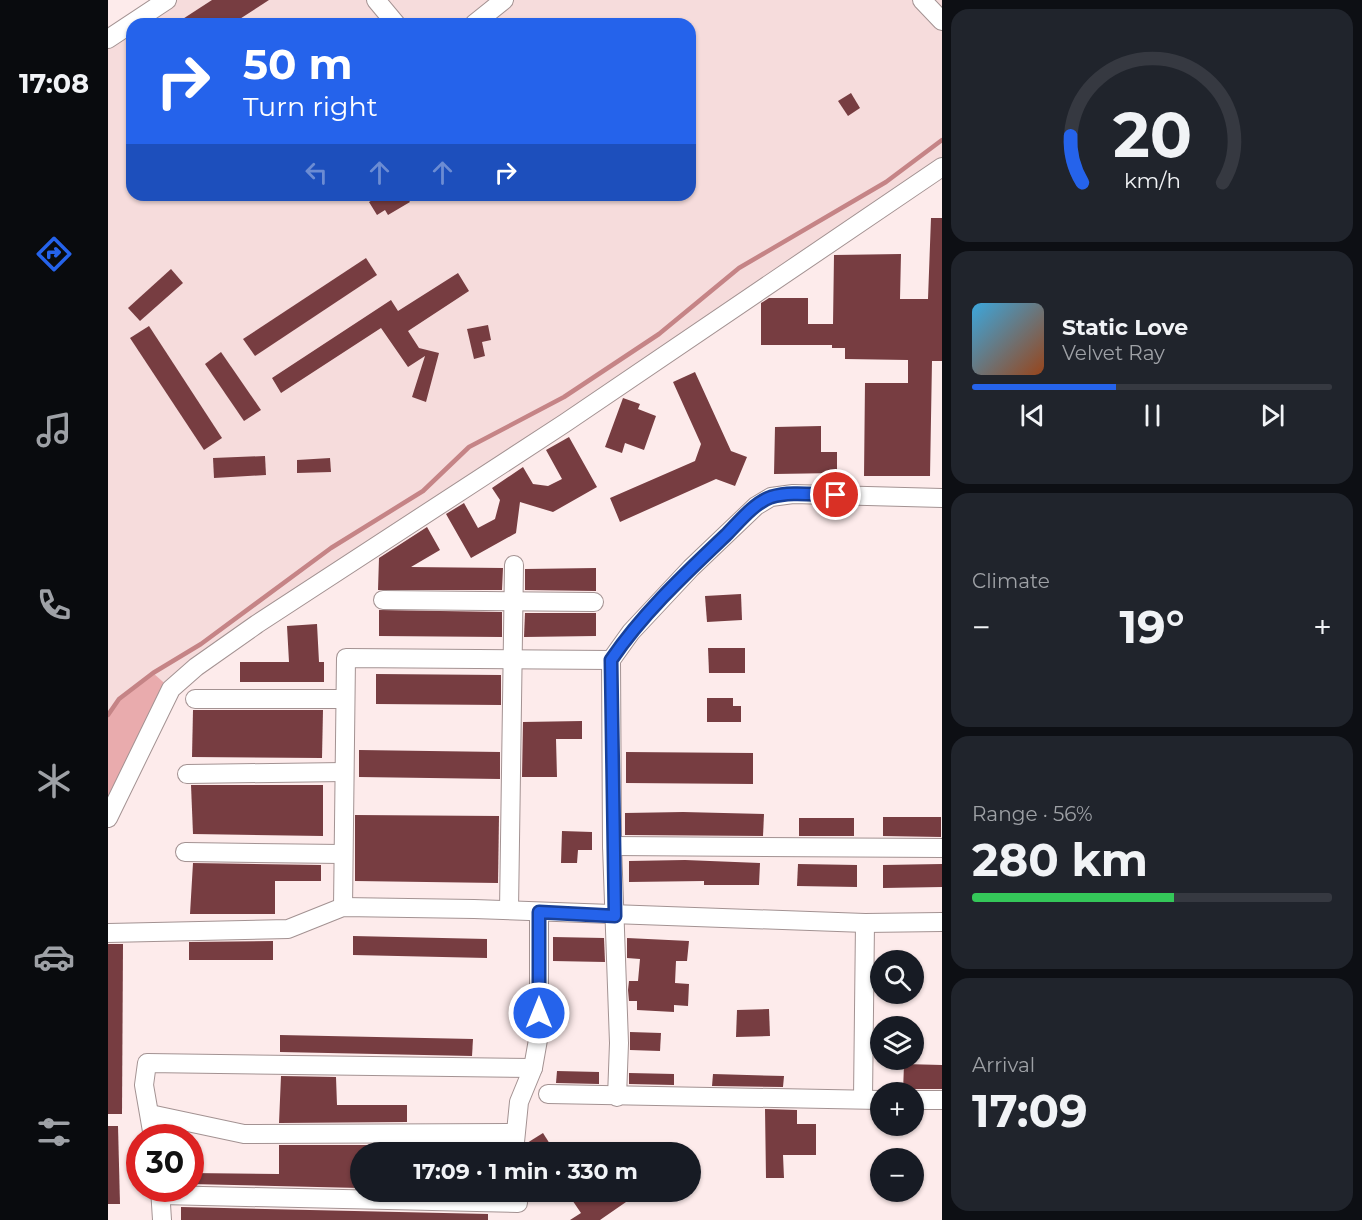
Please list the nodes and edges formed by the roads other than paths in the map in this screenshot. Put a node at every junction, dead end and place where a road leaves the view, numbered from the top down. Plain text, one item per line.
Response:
1 (167, 0) edge
2 (376, 0) edge
3 (504, 0) edge
4 (922, 0) edge
5 (140, 18) edge
6 (391, 18) edge
7 (482, 18) edge
8 (942, 21) edge
9 (126, 27) edge
10 (108, 39) edge
11 (942, 167) edge
12 (942, 498) edge
13 (514, 565) dead end
14 (383, 600) dead end
15 (515, 602) junction
16 (594, 603) dead end
17 (515, 660) junction
18 (611, 660) junction
19 (195, 699) dead end
20 (344, 699) junction
21 (344, 772) junction
22 (187, 774) dead end
23 (108, 818) edge
24 (612, 846) junction
25 (942, 848) edge
26 (185, 852) dead end
27 (342, 854) junction
28 (343, 907) junction
29 (509, 910) junction
30 (539, 912) junction
31 (615, 916) junction
32 (942, 922) edge
33 (865, 923) junction
34 (108, 933) edge
35 (533, 1068) junction
36 (871, 1082) edge
37 (548, 1094) dead end
38 (617, 1097) junction
39 (870, 1099) edge
40 (924, 1100) edge
41 (942, 1100) edge
42 (150, 1114) junction
43 (151, 1124) edge
44 (514, 1133) junction
45 (514, 1142) edge
46 (204, 1193) edge
47 (161, 1202) edge
48 (518, 1205) edge
49 (162, 1220) edge

1 - 5 street
2 - 6 street
3 - 7 street
4 - 8 street
9 - 10 street
11 - 23 street
12 - 18 street
13 - 15 street
14 - 15 street
15 - 16 street
15 - 17 street
17 - 18 street
17 - 20 street
17 - 29 street
18 - 24 street
19 - 20 street
20 - 21 street
21 - 22 street
21 - 27 street
24 - 25 street
24 - 31 street
26 - 27 street
27 - 28 street
28 - 29 street
28 - 34 street
29 - 30 street
30 - 31 street
30 - 35 street
31 - 33 street
31 - 38 street
32 - 33 street
33 - 36 street
35 - 42 street
35 - 44 street
37 - 38 street
38 - 39 street
40 - 41 street
42 - 43 street
42 - 44 street
44 - 45 street
46 - 48 street
47 - 49 street

